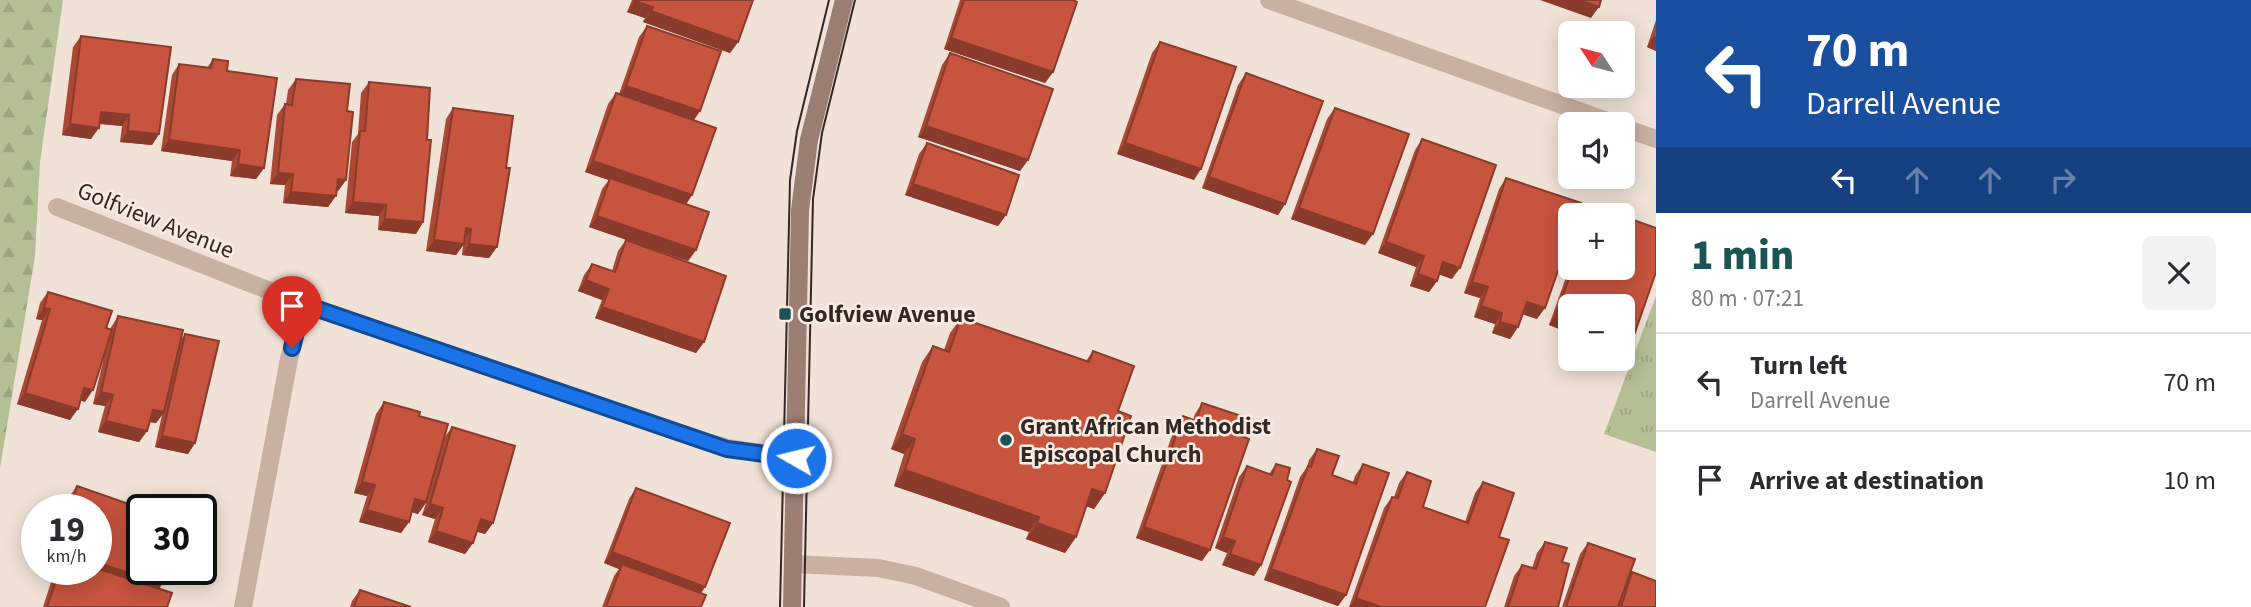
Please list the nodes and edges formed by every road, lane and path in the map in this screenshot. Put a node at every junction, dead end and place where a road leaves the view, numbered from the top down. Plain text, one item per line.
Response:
1 (844, 0) edge
2 (1269, 0) edge
3 (1582, 112) edge
4 (1635, 132) edge
5 (1656, 139) edge
6 (57, 207) dead end
7 (303, 304) junction
8 (796, 458) junction
9 (793, 564) junction
10 (243, 607) edge
11 (792, 607) edge
12 (1001, 607) edge

1 - 8 main road
2 - 3 street
4 - 5 street
6 - 7 street, Golfview Avenue
7 - 8 street, Golfview Avenue
7 - 10 street
8 - 9 main road
9 - 11 main road
9 - 12 street

